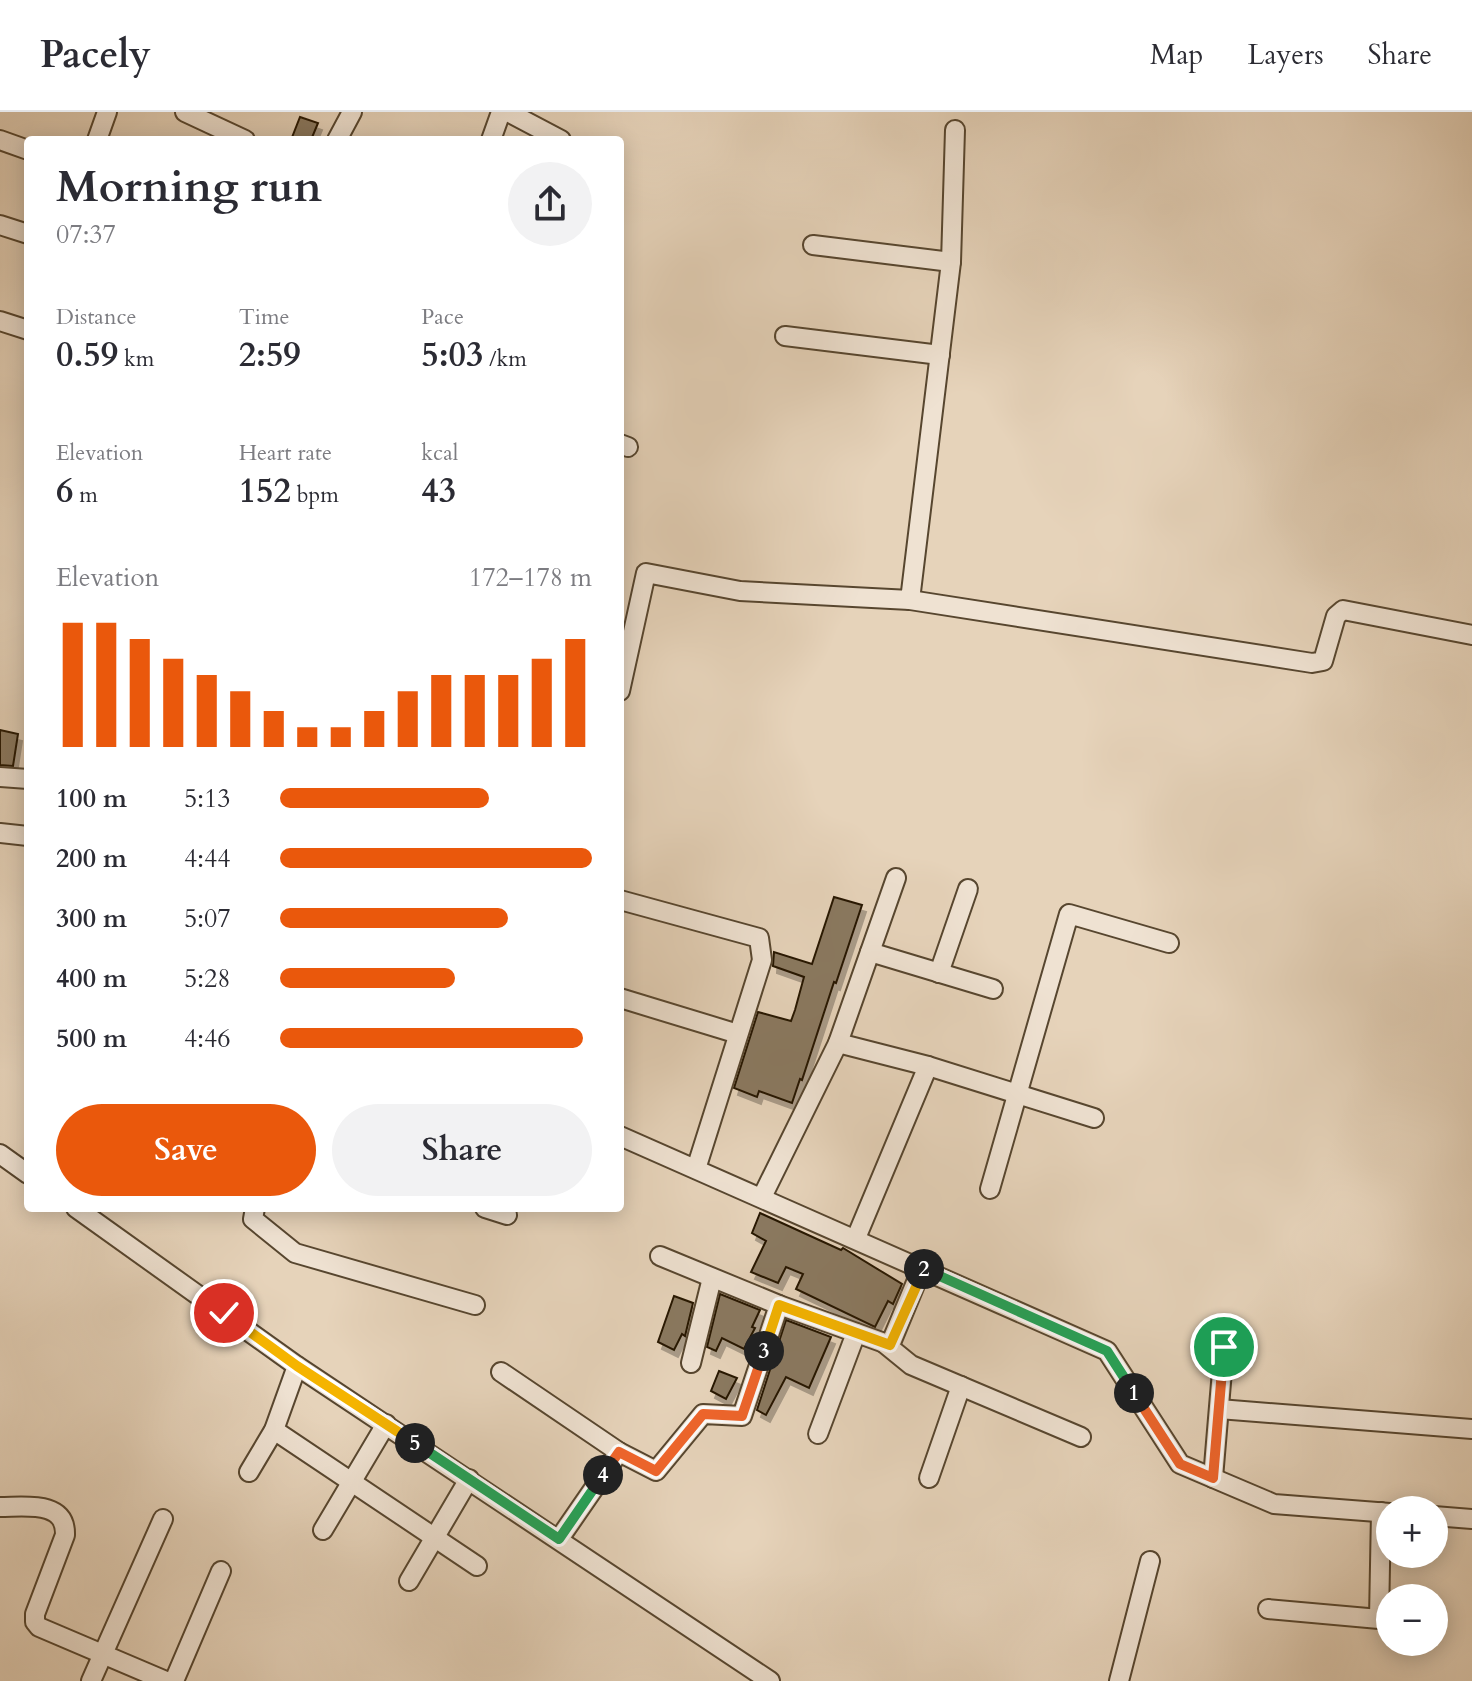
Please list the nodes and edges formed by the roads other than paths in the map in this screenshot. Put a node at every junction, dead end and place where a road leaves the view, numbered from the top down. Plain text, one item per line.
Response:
1 (107, 112) edge
2 (185, 112) edge
3 (352, 112) edge
4 (501, 112) edge
5 (508, 112) edge
6 (955, 130) dead end
7 (98, 136) edge
8 (236, 136) edge
9 (339, 136) edge
10 (492, 136) edge
11 (553, 136) edge
12 (0, 140) edge
13 (24, 149) edge
14 (0, 225) edge
15 (24, 233) edge
16 (813, 245) dead end
17 (951, 262) junction
18 (0, 321) edge
19 (24, 329) edge
20 (785, 336) dead end
21 (940, 355) junction
22 (910, 600) junction
23 (1472, 635) edge
24 (624, 673) edge
25 (0, 777) edge
26 (24, 779) edge
27 (0, 833) edge
28 (24, 836) edge
29 (896, 878) dead end
30 (968, 889) dead end
31 (624, 901) edge
32 (1169, 943) dead end
33 (870, 952) junction
34 (939, 973) junction
35 (993, 989) dead end
36 (624, 999) edge
37 (738, 1034) junction
38 (838, 1043) junction
39 (928, 1066) junction
40 (1018, 1094) junction
41 (1094, 1118) dead end
42 (624, 1138) edge
43 (0, 1154) edge
44 (696, 1169) junction
45 (24, 1171) edge
46 (990, 1189) dead end
47 (762, 1197) junction
48 (82, 1212) edge
49 (254, 1212) edge
50 (498, 1212) edge
51 (507, 1215) dead end
52 (856, 1238) junction
53 (660, 1256) dead end
54 (922, 1268) junction
55 (712, 1278) junction
56 (475, 1305) dead end
57 (779, 1305) junction
58 (856, 1333) junction
59 (884, 1343) junction
60 (1224, 1347) dead end
61 (691, 1363) dead end
62 (297, 1366) junction
63 (501, 1372) dead end
64 (961, 1386) junction
65 (1219, 1409) junction
66 (386, 1424) junction
67 (1472, 1429) edge
68 (274, 1430) junction
69 (818, 1434) dead end
70 (1081, 1437) dead end
71 (619, 1452) junction
72 (249, 1472) dead end
73 (929, 1478) dead end
74 (1213, 1478) junction
75 (469, 1479) junction
76 (352, 1481) junction
77 (0, 1507) edge
78 (1376, 1512) edge
79 (1448, 1517) edge
80 (163, 1519) dead end
81 (1472, 1519) edge
82 (323, 1530) dead end
83 (436, 1536) junction
84 (559, 1539) junction
85 (1150, 1561) dead end
86 (477, 1566) dead end
87 (1382, 1568) edge
88 (221, 1571) dead end
89 (409, 1581) dead end
90 (1268, 1609) dead end
91 (102, 1655) junction
92 (765, 1680) edge
93 (91, 1681) edge
94 (166, 1681) edge
95 (174, 1681) edge
96 (1119, 1681) edge

1 - 7 street
2 - 8 street
3 - 9 street
4 - 10 street
5 - 11 street
6 - 17 street
12 - 13 street
14 - 15 street
16 - 17 street
17 - 21 street
18 - 19 street
20 - 21 street
21 - 22 street
22 - 23 street
22 - 24 street
25 - 26 street
27 - 28 street
29 - 33 street
30 - 34 street
31 - 37 street
32 - 40 street
33 - 34 street
33 - 38 street
34 - 35 street
36 - 37 street
37 - 44 street
38 - 39 street
38 - 47 street
39 - 40 street
39 - 52 street
40 - 41 street
40 - 46 street
42 - 44 street
43 - 45 street
44 - 47 street
47 - 52 street
48 - 62 street
49 - 56 street
50 - 51 street
52 - 54 street
53 - 55 street
54 - 59 street
54 - 74 street
55 - 57 street
55 - 61 street
57 - 58 street
57 - 71 street
58 - 59 street
58 - 69 street
59 - 64 street
60 - 65 street
62 - 66 street
62 - 68 street
63 - 71 street
64 - 70 street
64 - 73 street
65 - 67 street
65 - 74 street
66 - 75 street
66 - 76 street
68 - 72 street
68 - 76 street
71 - 84 street
74 - 78 street
75 - 83 street
75 - 84 street
76 - 82 street
76 - 83 street
77 - 91 street
79 - 81 street
80 - 91 street
83 - 86 street
83 - 89 street
84 - 92 street
85 - 96 street
87 - 90 street
88 - 95 street
91 - 93 street
91 - 94 street

